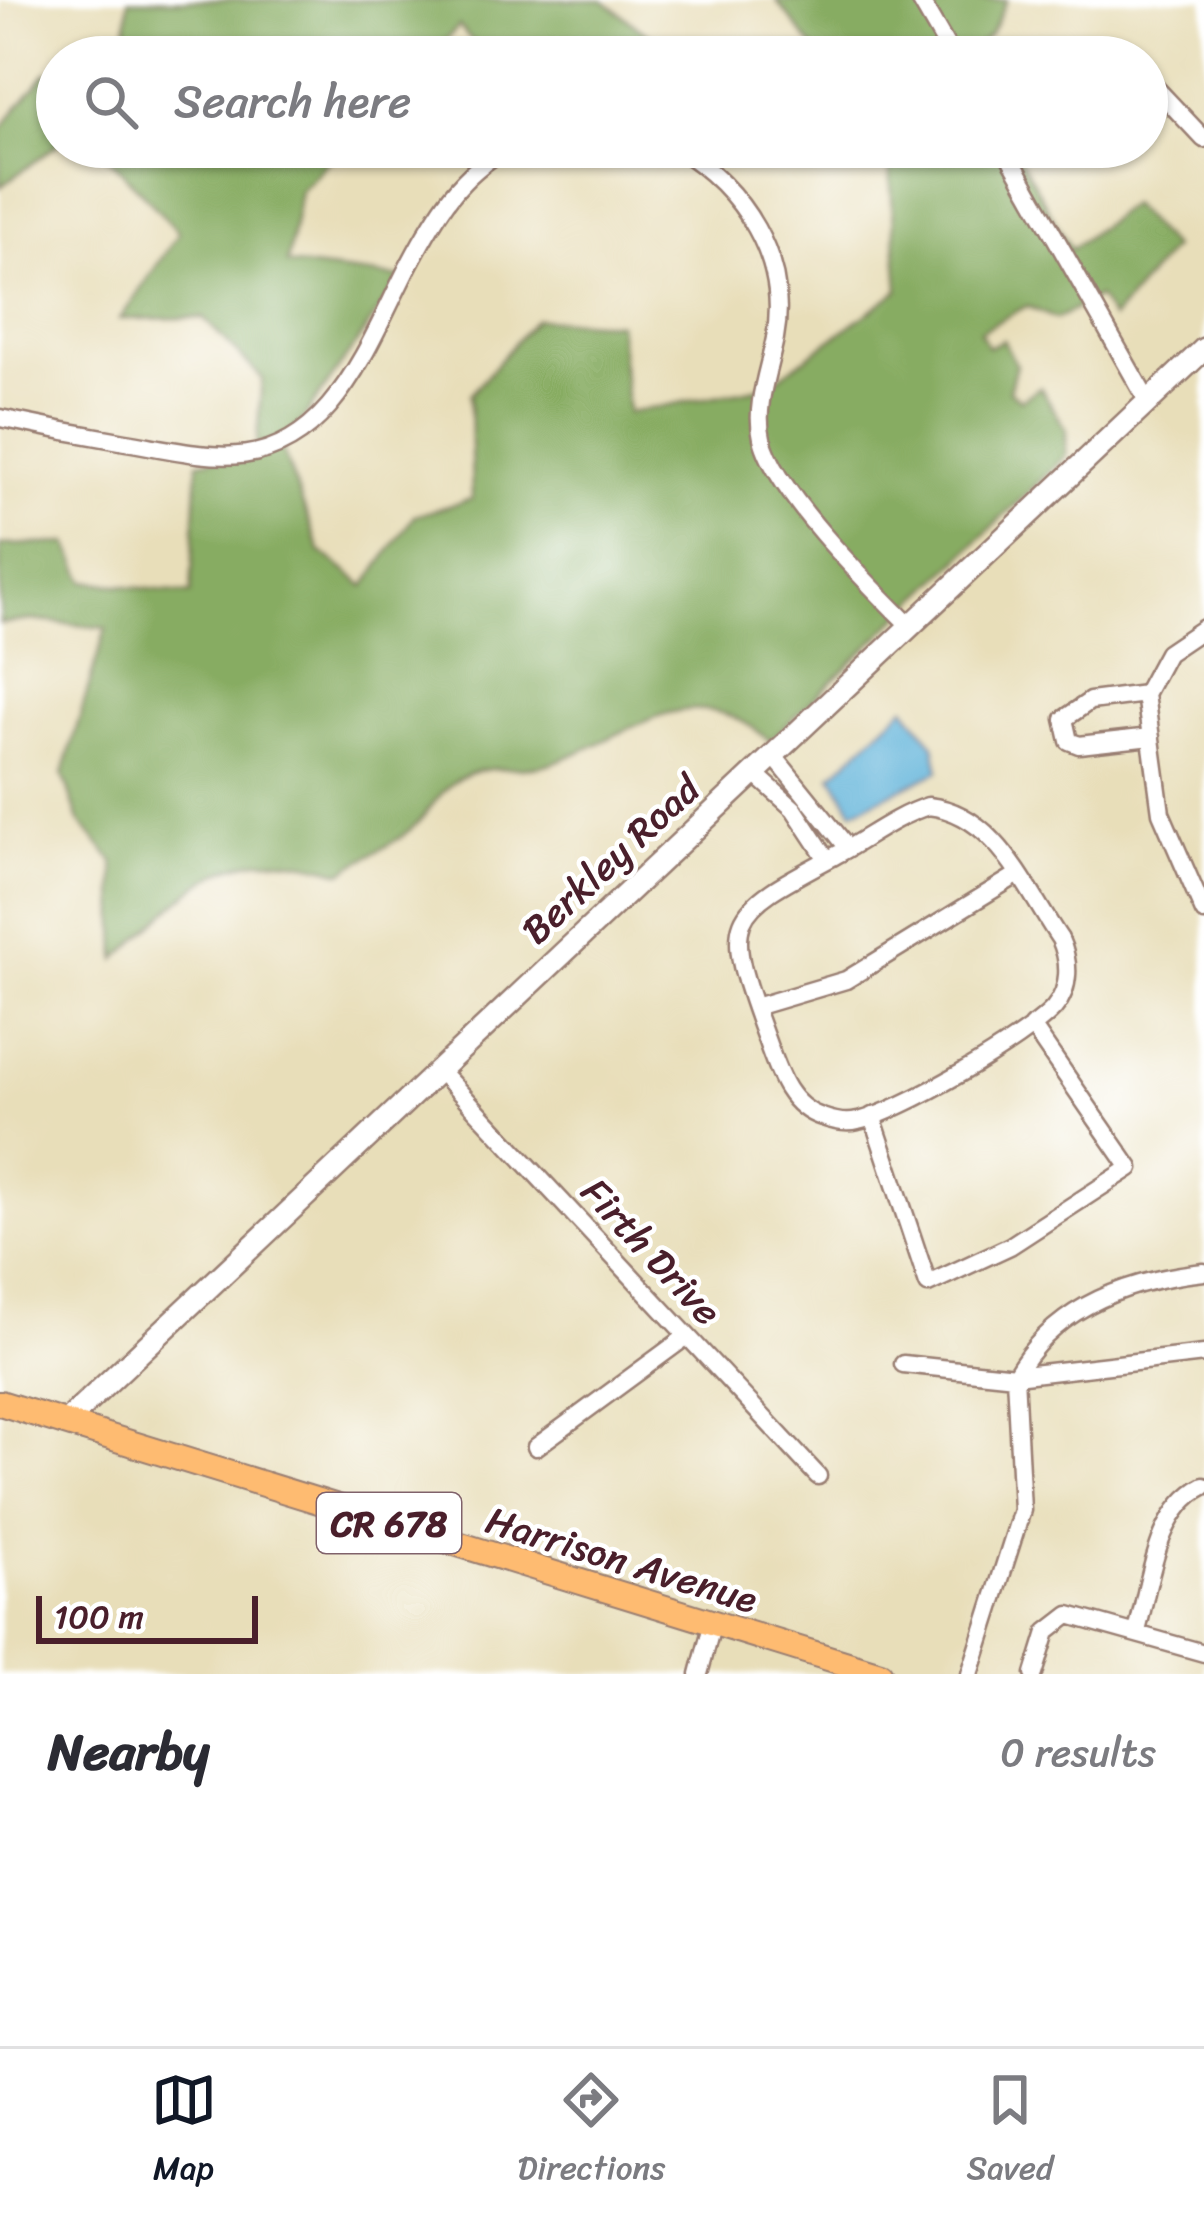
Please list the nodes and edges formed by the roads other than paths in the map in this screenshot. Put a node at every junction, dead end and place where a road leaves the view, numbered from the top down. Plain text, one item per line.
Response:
1 (920, 0) edge
2 (941, 36) edge
3 (1168, 100) edge
4 (1204, 139) edge
5 (477, 168) edge
6 (702, 168) edge
7 (1016, 168) edge
8 (1204, 349) edge
9 (1148, 402) junction
10 (0, 418) edge
11 (909, 625) junction
12 (1204, 628) edge
13 (1145, 694) junction
14 (1151, 737) junction
15 (772, 755) junction
16 (754, 773) junction
17 (848, 848) junction
18 (827, 859) junction
19 (1016, 874) junction
20 (1204, 912) edge
21 (755, 1007) junction
22 (1032, 1025) junction
23 (439, 1070) junction
24 (872, 1116) junction
25 (1204, 1272) edge
26 (687, 1336) junction
27 (1204, 1354) edge
28 (903, 1364) dead end
29 (1016, 1376) junction
30 (0, 1402) edge
31 (66, 1422) junction
32 (536, 1447) dead end
33 (818, 1476) dead end
34 (1204, 1486) edge
35 (712, 1625) junction
36 (1137, 1631) junction
37 (1204, 1653) edge
38 (699, 1674) edge
39 (880, 1674) edge
40 (970, 1674) edge
41 (1034, 1674) edge

1 - 2 street
3 - 4 street
5 - 10 street
6 - 11 street
7 - 9 street
8 - 9 street, Berkley Road
9 - 11 street, Berkley Road
11 - 15 street, Berkley Road
12 - 13 street
13 - 14 street
13 - 14 street
14 - 20 street
15 - 16 street, Berkley Road
15 - 17 street
16 - 18 street
16 - 23 street, Berkley Road
17 - 18 street
17 - 19 street
18 - 21 street
19 - 21 street
19 - 22 street
21 - 24 street
22 - 24 street
22 - 24 street
23 - 26 street, Firth Drive
23 - 31 street, Berkley Road
25 - 29 street
26 - 32 street
26 - 33 street, Firth Drive
27 - 29 street
28 - 29 street
29 - 40 street
30 - 31 main road, Harrison Avenue / CR 678
31 - 35 main road, Harrison Avenue / CR 678
34 - 36 street
35 - 38 street
35 - 39 main road, Harrison Avenue / CR 678
36 - 37 street
36 - 41 street

